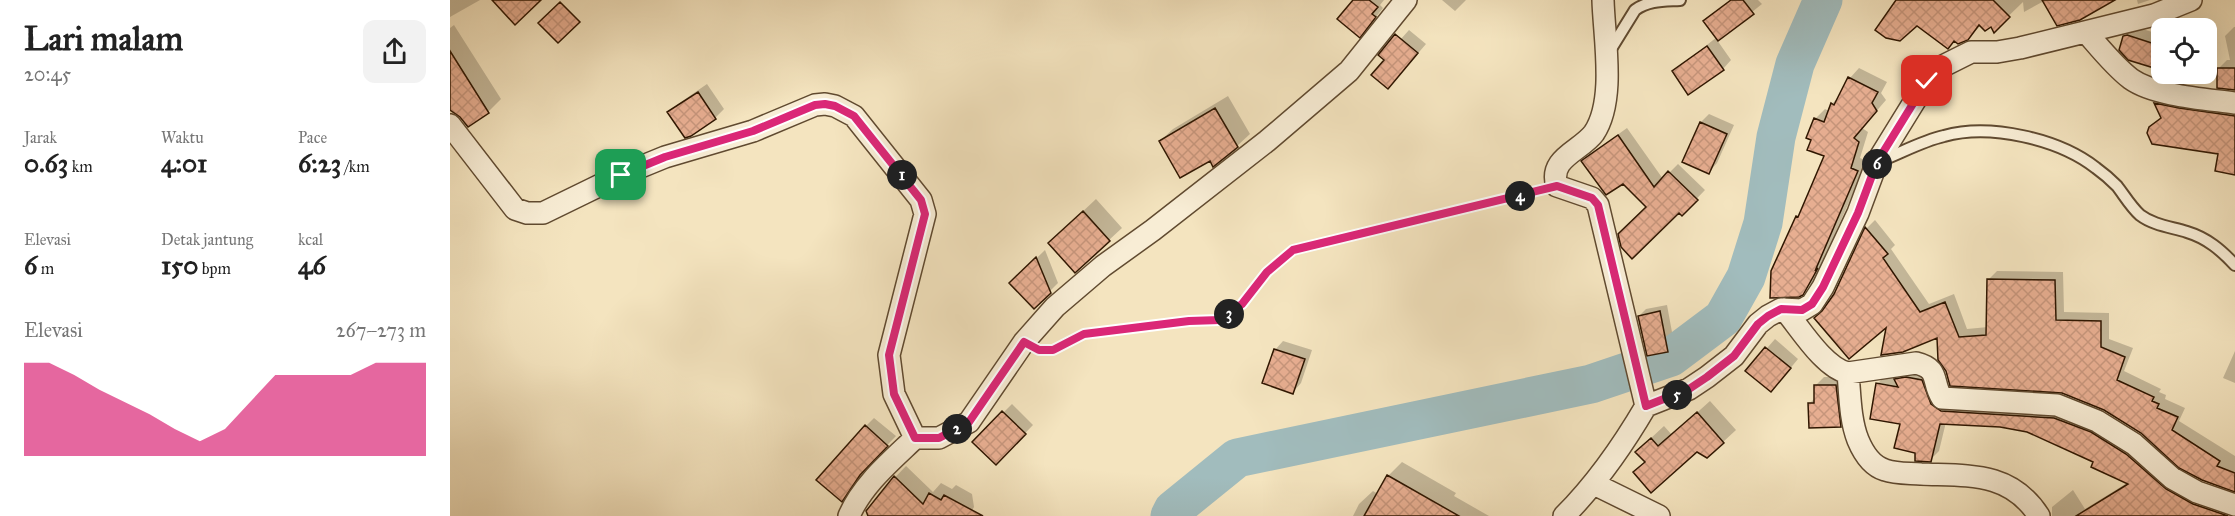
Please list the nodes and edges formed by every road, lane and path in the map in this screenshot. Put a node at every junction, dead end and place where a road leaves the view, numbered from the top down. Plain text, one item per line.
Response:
1 (1406, 0) edge
2 (1603, 0) edge
3 (1680, 0) edge
4 (2192, 0) edge
5 (2086, 32) junction
6 (1606, 57) junction
7 (2235, 103) edge
8 (450, 125) edge
9 (1877, 162) junction
10 (1557, 186) junction
11 (2235, 265) edge
12 (1784, 309) junction
13 (1024, 342) junction
14 (1848, 373) junction
15 (1644, 400) junction
16 (915, 438) junction
17 (1594, 484) junction
18 (2235, 505) edge
19 (849, 516) edge
20 (1564, 516) edge
21 (1659, 516) edge
22 (2039, 516) edge

1 - 13 street
2 - 6 street
3 - 6 lane
4 - 5 street
5 - 7 street
5 - 9 street
6 - 10 street
8 - 16 street
9 - 11 lane
9 - 12 street
10 - 13 path
10 - 15 street
12 - 14 street
12 - 15 street
13 - 16 street
14 - 18 street
14 - 22 street
15 - 17 street
16 - 19 street
17 - 20 street
17 - 21 street

